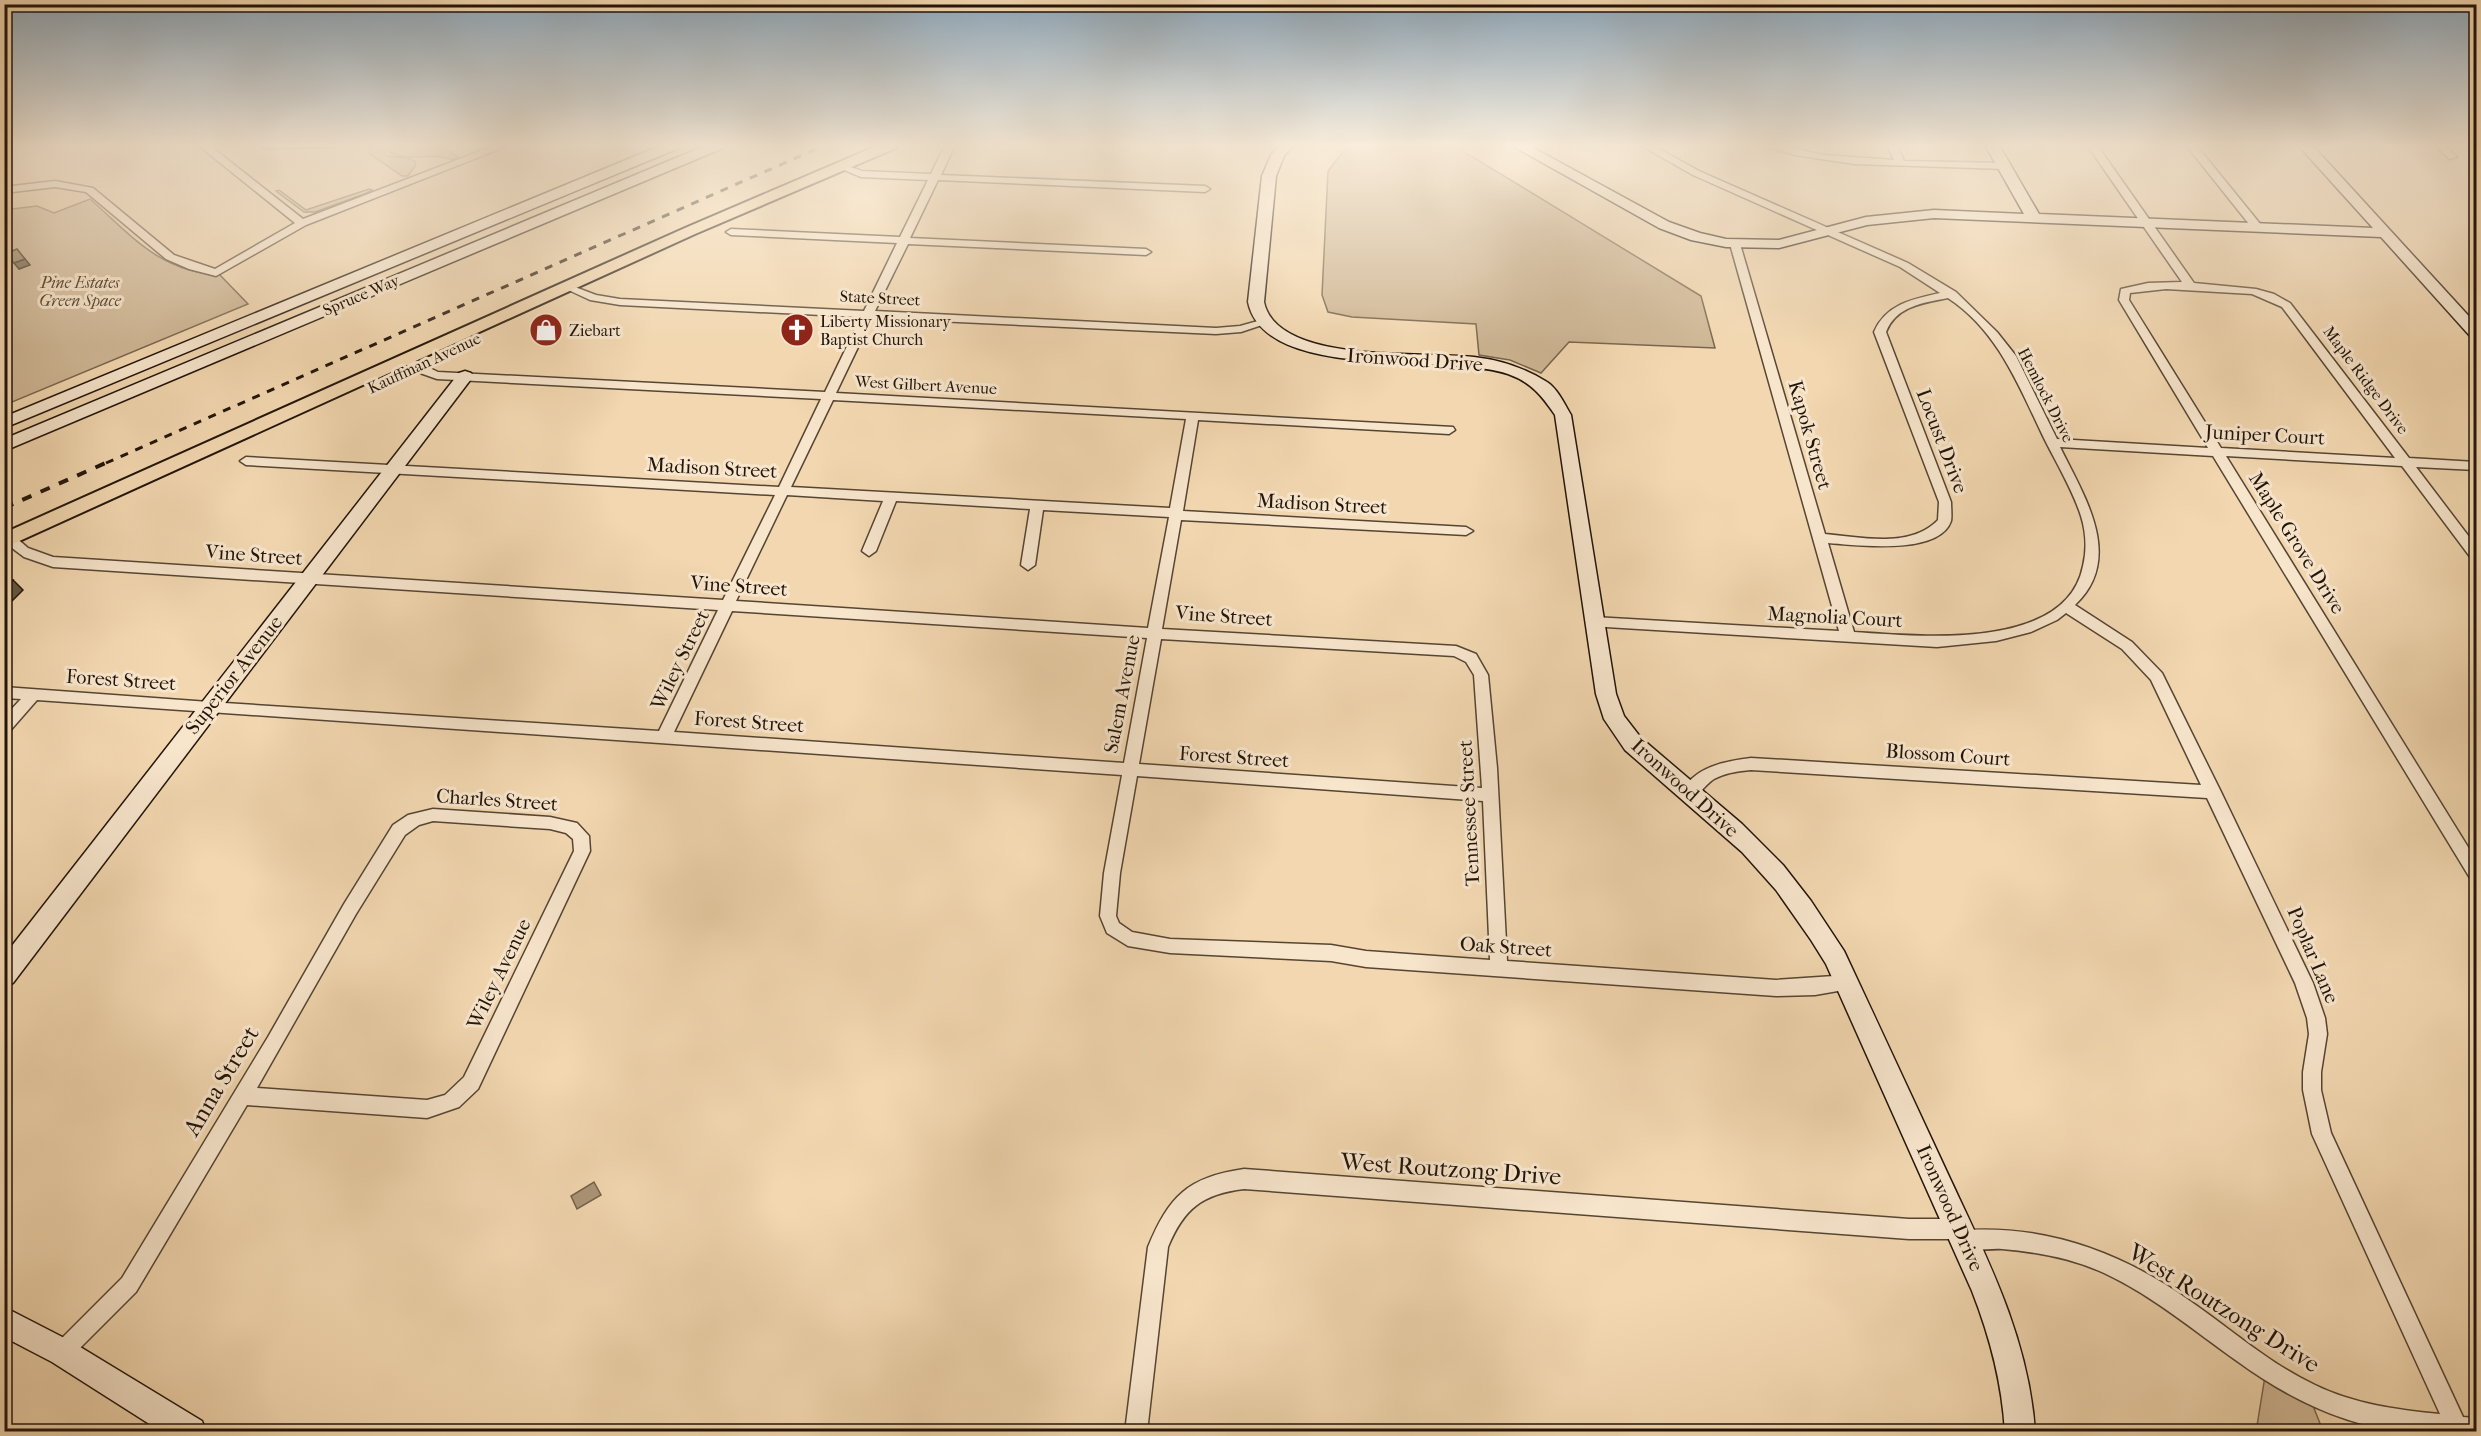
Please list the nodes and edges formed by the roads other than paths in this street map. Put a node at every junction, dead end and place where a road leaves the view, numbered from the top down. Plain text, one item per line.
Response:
1 (116, 212) edge
2 (288, 212) edge
3 (331, 212) edge
4 (512, 212) edge
5 (559, 212) edge
6 (749, 212) edge
7 (917, 212) edge
8 (1265, 212) edge
9 (1641, 212) edge
10 (1785, 212) edge
11 (2031, 212) edge
12 (2138, 212) edge
13 (2245, 212) edge
14 (2367, 212) edge
15 (2034, 218) junction
16 (2145, 222) junction
17 (302, 223) junction
18 (2257, 227) junction
19 (1829, 231) junction
20 (731, 232) dead end
21 (2386, 233) junction
22 (903, 241) junction
23 (1735, 244) junction
24 (1146, 252) dead end
25 (2191, 287) junction
26 (573, 289) junction
27 (1952, 294) junction
28 (868, 314) junction
29 (1265, 322) junction
30 (2476, 333) edge
31 (410, 363) junction
32 (465, 376) junction
33 (829, 396) junction
34 (1193, 416) junction
35 (4, 423) edge
36 (1449, 430) dead end
37 (2052, 443) junction
38 (4, 446) edge
39 (2219, 452) junction
40 (246, 461) dead end
41 (2407, 462) junction
42 (2476, 466) edge
43 (394, 470) junction
44 (782, 491) junction
45 (891, 497) junction
46 (1037, 506) junction
47 (1176, 514) junction
48 (1466, 531) dead end
49 (1820, 538) junction
50 (9, 546) edge
51 (869, 552) dead end
52 (2476, 555) edge
53 (1028, 565) dead end
54 (309, 578) junction
55 (728, 605) junction
56 (2067, 607) junction
57 (1594, 622) junction
58 (1155, 632) junction
59 (1848, 637) junction
60 (1472, 658) joint
61 (4, 692) edge
62 (34, 694) junction
63 (209, 708) junction
64 (4, 728) edge
65 (664, 737) junction
66 (1129, 771) junction
67 (2213, 792) junction
68 (1689, 793) junction
69 (1490, 795) junction
70 (407, 824) joint
71 (581, 836) joint
72 (2476, 873) edge
73 (1160, 944) joint
74 (1498, 968) junction
75 (4, 975) edge
76 (1849, 983) junction
77 (242, 1096) junction
78 (1961, 1234) junction
79 (4, 1321) edge
80 (62, 1352) junction
81 (2464, 1429) edge
82 (190, 1431) edge
83 (1136, 1431) edge
84 (2020, 1431) edge

1 - 17 street
2 - 17 street
3 - 17 street
4 - 35 street, Spruce Way
5 - 38 street, Spruce Way
6 - 26 main road, Kauffman Avenue
7 - 22 street, Wiley Street
8 - 29 street
9 - 23 street
10 - 19 street, Hemlock Drive
11 - 15 street
12 - 16 street
13 - 18 street
14 - 21 street
15 - 16 street
15 - 19 street
16 - 18 street
16 - 25 street
18 - 21 street
19 - 23 street
19 - 27 street, Hemlock Drive
20 - 22 street
21 - 30 street
22 - 24 street
22 - 28 street, Wiley Street
23 - 49 street, Kapok Street
25 - 39 street, Maple Grove Drive
25 - 41 street, Maple Ridge Drive
26 - 28 street, State Street
26 - 31 main road, Kauffman Avenue
27 - 37 street, Hemlock Drive
27 - 49 street, Locust Drive
28 - 29 street, State Street
28 - 33 street, Wiley Street
29 - 57 street, Ironwood Drive
31 - 32 street, West Gilbert Avenue
31 - 50 main road, Kauffman Avenue
32 - 33 street, West Gilbert Avenue
32 - 43 street, Superior Avenue
33 - 34 street, West Gilbert Avenue
33 - 44 street, Wiley Street
34 - 36 street, West Gilbert Avenue
34 - 47 street, Salem Avenue
37 - 39 street, Juniper Court
37 - 56 street, Hemlock Drive
39 - 41 street, Juniper Court
39 - 72 street, Maple Grove Drive
40 - 43 street, Madison Street
41 - 42 street, Juniper Court
41 - 52 street, Maple Ridge Drive
43 - 44 street, Madison Street
43 - 54 street, Superior Avenue
44 - 45 street, Madison Street
44 - 55 street, Wiley Street
45 - 46 street, Madison Street
45 - 51 street
46 - 47 street, Madison Street
46 - 53 street
47 - 48 street, Madison Street
47 - 58 street, Salem Avenue
49 - 59 street, Kapok Street
50 - 54 street, Vine Street
54 - 55 street, Vine Street
54 - 63 street, Superior Avenue
55 - 58 street, Vine Street
55 - 65 street, Wiley Street
56 - 59 street, Magnolia Court
56 - 67 street, Poplar Lane
57 - 59 street, Magnolia Court
57 - 68 street, Ironwood Drive
58 - 60 street, Vine Street
58 - 66 street, Salem Avenue
60 - 69 street, Tennessee Street
61 - 62 street, Forest Street
62 - 63 street, Forest Street
62 - 64 street
63 - 65 street, Forest Street
63 - 75 street, Superior Avenue
65 - 66 street, Forest Street
66 - 69 street, Forest Street
66 - 73 street, Salem Avenue
67 - 68 street, Blossom Court
67 - 81 street, Poplar Lane
68 - 76 street, Ironwood Drive
69 - 74 street, Tennessee Street
70 - 71 street, Charles Street
70 - 77 street, Anna Street
71 - 77 street, Wiley Avenue
73 - 74 street, Oak Street
74 - 76 street, Oak Street
76 - 78 street, Ironwood Drive
77 - 80 street, Anna Street
78 - 81 street, West Routzong Drive
78 - 83 street, West Routzong Drive
78 - 84 street, Ironwood Drive
79 - 80 street
80 - 82 street

